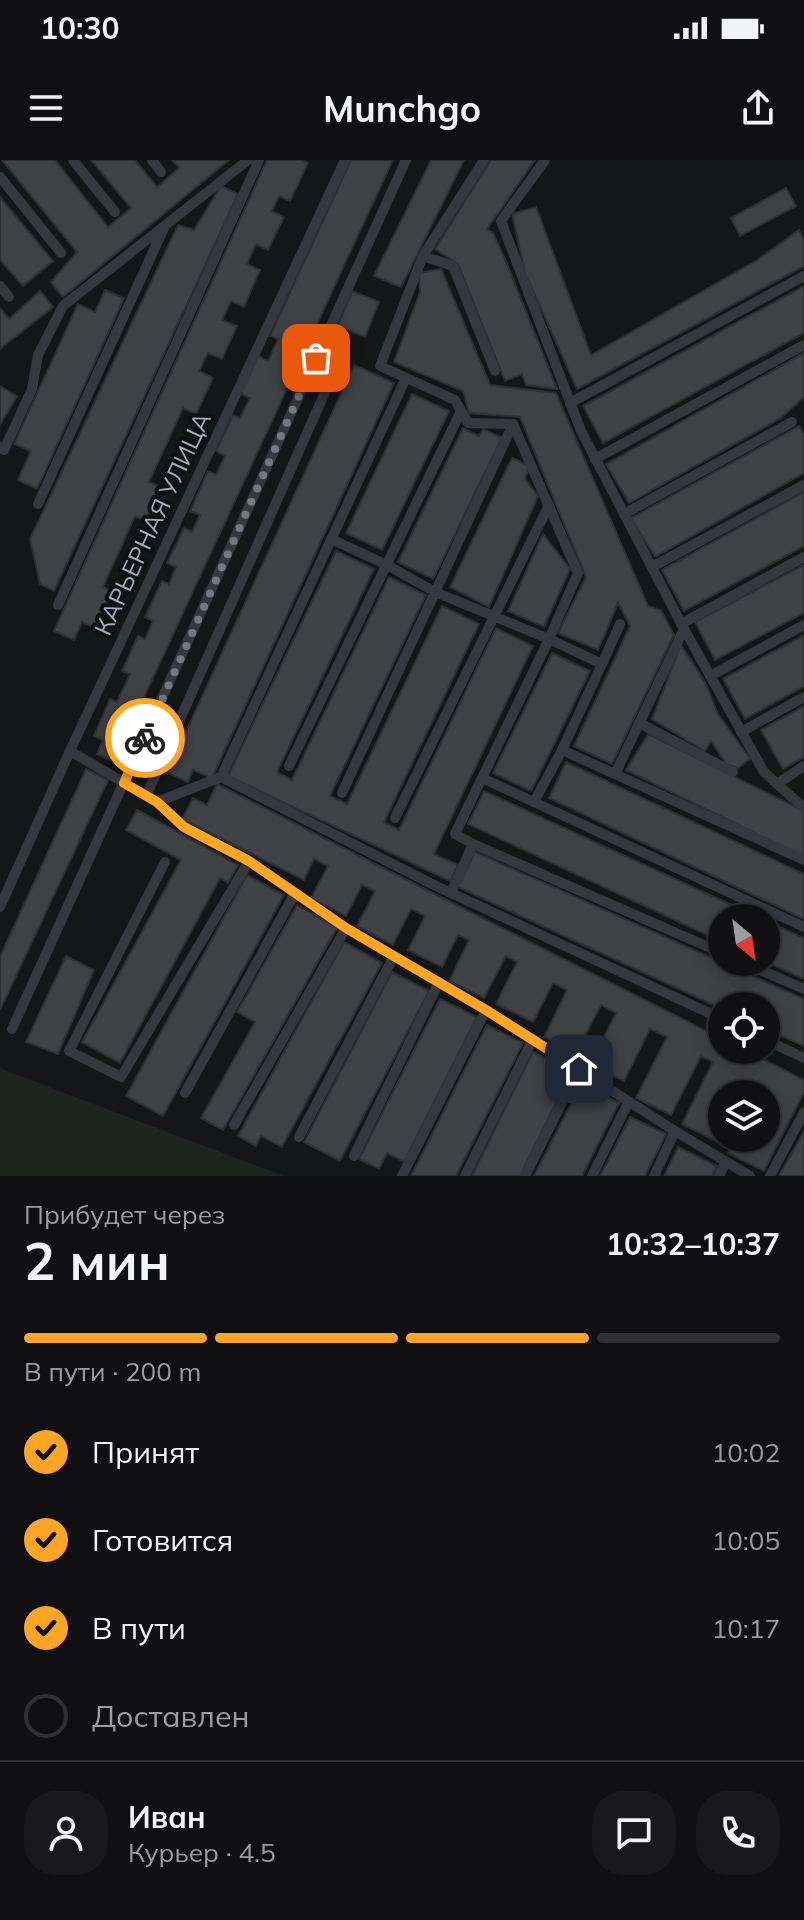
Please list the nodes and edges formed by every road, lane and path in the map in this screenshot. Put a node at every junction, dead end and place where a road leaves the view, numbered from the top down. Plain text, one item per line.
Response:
1 (73, 160) edge
2 (152, 160) edge
3 (248, 160) edge
4 (259, 160) edge
5 (345, 160) edge
6 (406, 160) edge
7 (484, 160) edge
8 (545, 160) edge
9 (161, 172) dead end
10 (0, 177) edge
11 (115, 212) dead end
12 (165, 226) junction
13 (61, 253) dead end
14 (423, 256) junction
15 (804, 276) edge
16 (0, 286) edge
17 (9, 297) dead end
18 (804, 345) edge
19 (338, 363) dead end
20 (495, 371) dead end
21 (406, 378) junction
22 (570, 403) junction
23 (461, 411) junction
24 (792, 422) dead end
25 (513, 424) junction
26 (0, 447) edge
27 (595, 459) junction
28 (804, 485) edge
29 (38, 504) dead end
30 (549, 505) junction
31 (624, 514) junction
32 (331, 539) junction
33 (804, 557) edge
34 (387, 565) junction
35 (652, 567) junction
36 (435, 592) junction
37 (58, 605) dead end
38 (494, 616) junction
39 (620, 624) dead end
40 (804, 625) edge
41 (683, 626) junction
42 (549, 639) junction
43 (602, 664) junction
44 (710, 676) junction
45 (804, 697) edge
46 (639, 723) junction
47 (741, 732) junction
48 (562, 750) junction
49 (70, 751) junction
50 (289, 766) dead end
51 (804, 766) edge
52 (733, 772) dead end
53 (615, 774) junction
54 (221, 777) junction
55 (482, 778) junction
56 (124, 783) junction
57 (777, 784) junction
58 (342, 793) dead end
59 (146, 796) junction
60 (157, 802) junction
61 (534, 802) junction
62 (804, 808) edge
63 (395, 818) dead end
64 (473, 844) junction
65 (804, 860) edge
66 (249, 861) junction
67 (165, 862) dead end
68 (295, 893) junction
69 (451, 893) junction
70 (0, 907) edge
71 (804, 927) edge
72 (346, 928) junction
73 (708, 947) edge
74 (394, 956) junction
75 (774, 976) edge
76 (439, 982) junction
77 (804, 989) edge
78 (486, 1010) junction
79 (708, 1012) edge
80 (12, 1029) dead end
81 (533, 1039) junction
82 (780, 1047) edge
83 (804, 1058) edge
84 (579, 1069) junction
85 (185, 1093) dead end
86 (629, 1101) junction
87 (804, 1112) edge
88 (234, 1125) dead end
89 (675, 1131) junction
90 (299, 1137) dead end
91 (354, 1156) dead end
92 (726, 1162) junction
93 (402, 1176) edge
94 (465, 1176) edge
95 (525, 1176) edge
96 (592, 1176) edge
97 (654, 1176) edge
98 (719, 1176) edge
99 (750, 1176) edge
100 (770, 1176) edge

1 - 11 lane
2 - 9 lane
3 - 12 lane
4 - 37 lane
5 - 49 lane, КАРЬЕРНАЯ УЛИЦА
6 - 56 lane
7 - 14 lane
8 - 22 lane
10 - 13 lane
12 - 26 lane
12 - 29 lane
14 - 20 lane
14 - 21 lane
15 - 22 lane
16 - 17 lane
18 - 27 lane
19 - 59 lane
21 - 23 lane
21 - 32 lane
22 - 27 lane
23 - 25 lane
23 - 34 lane
24 - 31 lane
25 - 30 lane
25 - 36 lane
27 - 31 lane
28 - 35 lane
30 - 38 lane
30 - 42 lane
31 - 35 lane
32 - 34 lane
32 - 54 lane
33 - 41 lane
34 - 36 lane
34 - 50 lane
35 - 41 lane
36 - 38 lane
36 - 58 lane
38 - 42 lane
38 - 63 lane
39 - 43 lane
40 - 44 lane
41 - 44 lane
41 - 46 lane
42 - 43 lane
42 - 55 lane
43 - 48 lane
44 - 47 lane
45 - 47 lane
46 - 52 lane
46 - 53 lane
47 - 57 lane
48 - 53 lane
48 - 61 lane
49 - 56 lane
49 - 70 lane, КАРЬЕРНАЯ УЛИЦА
51 - 57 lane
53 - 65 lane
54 - 60 lane
54 - 69 lane
55 - 61 lane
55 - 64 lane
56 - 59 lane
56 - 80 lane
57 - 62 lane
59 - 60 lane
60 - 66 lane
61 - 71 lane
64 - 69 lane
64 - 73 lane
66 - 67 lane
66 - 68 lane
68 - 72 lane
68 - 85 lane
69 - 79 lane
72 - 74 lane
72 - 88 lane
74 - 76 lane
74 - 90 lane
75 - 77 lane
76 - 78 lane
76 - 91 lane
78 - 81 lane
78 - 93 lane
81 - 84 lane
81 - 94 lane
82 - 83 lane
84 - 86 lane
84 - 95 lane
86 - 89 lane
86 - 96 lane
87 - 100 lane
89 - 92 lane
89 - 97 lane
92 - 98 lane
92 - 99 lane

